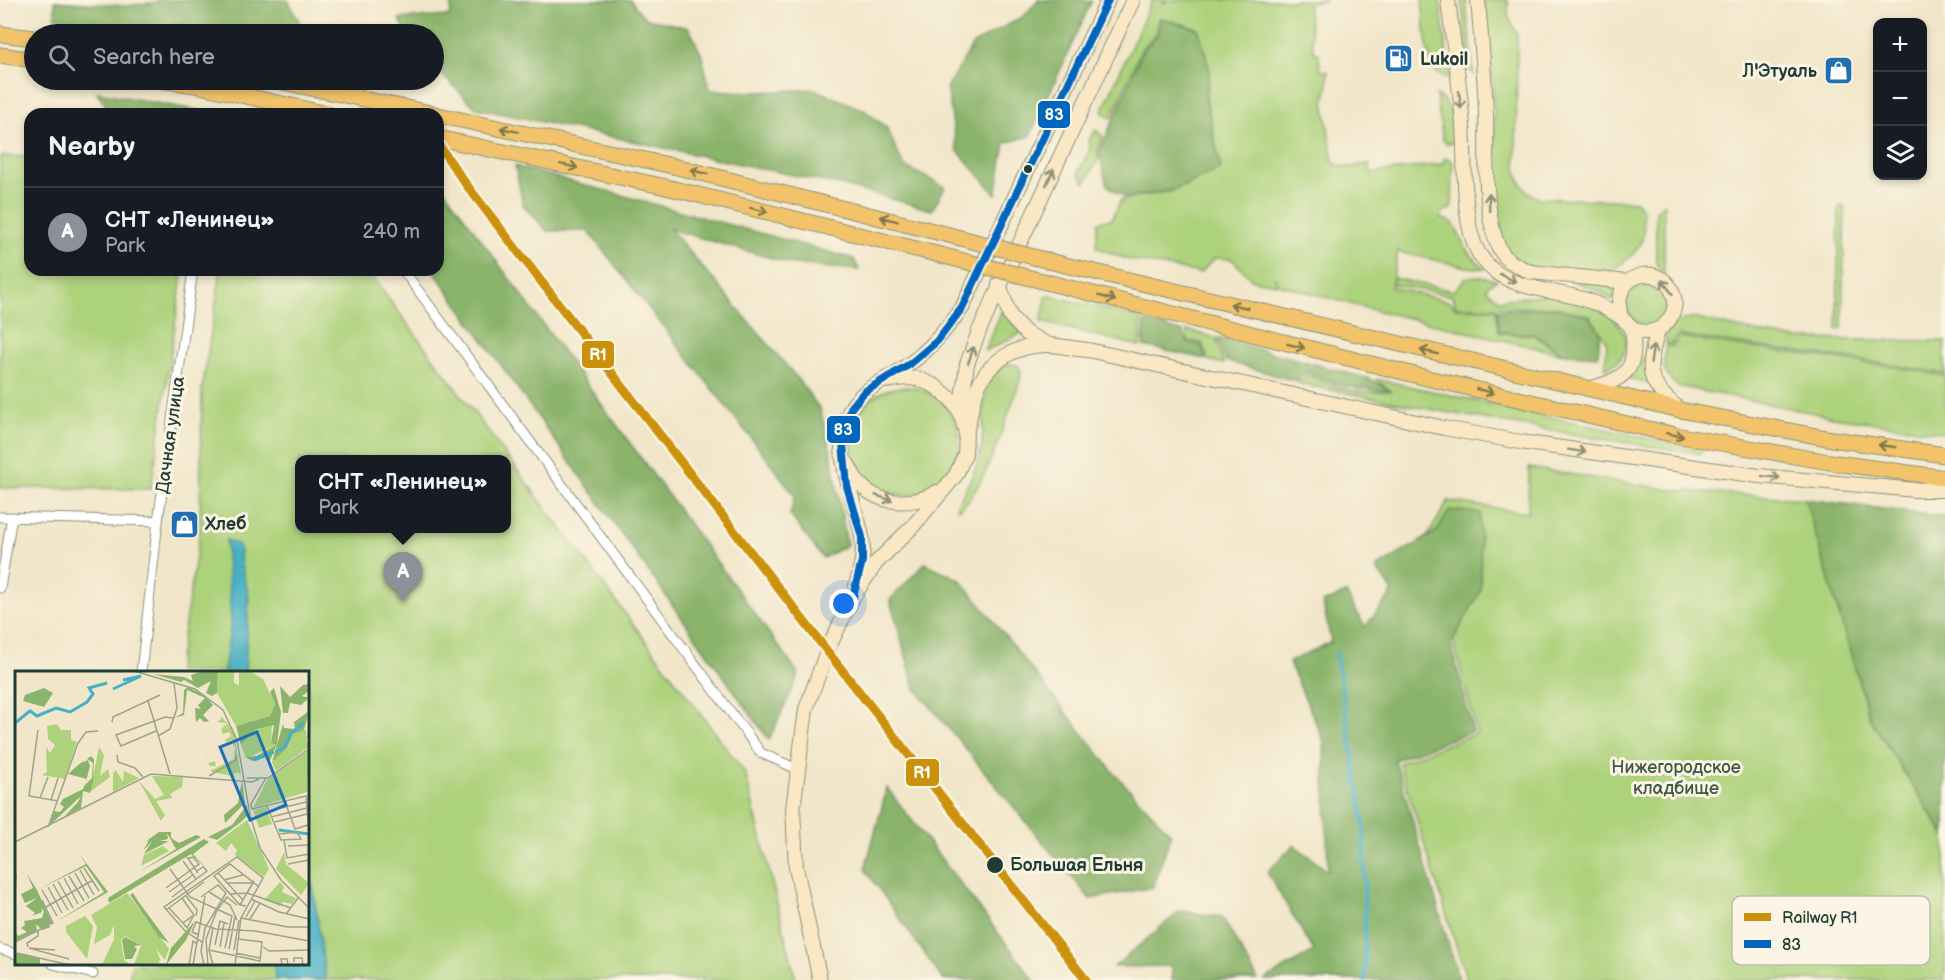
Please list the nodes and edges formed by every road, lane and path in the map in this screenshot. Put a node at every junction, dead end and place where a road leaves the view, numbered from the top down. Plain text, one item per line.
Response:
1 (1108, 0) edge
2 (1133, 0) edge
3 (1448, 0) edge
4 (1478, 0) edge
5 (0, 34) edge
6 (24, 37) edge
7 (0, 55) edge
8 (24, 59) edge
9 (218, 90) edge
10 (322, 90) edge
11 (300, 108) edge
12 (406, 108) edge
13 (444, 116) edge
14 (444, 139) edge
15 (192, 276) edge
16 (407, 276) edge
17 (1627, 282) junction
18 (999, 284) junction
19 (1621, 317) junction
20 (1632, 328) junction
21 (1658, 330) junction
22 (1049, 345) junction
23 (884, 381) junction
24 (1587, 389) junction
25 (1680, 410) junction
26 (960, 412) junction
27 (966, 433) junction
28 (1945, 455) edge
29 (844, 458) junction
30 (1945, 478) edge
31 (945, 488) junction
32 (1945, 490) edge
33 (0, 516) edge
34 (12, 517) junction
35 (158, 521) junction
36 (0, 588) edge
37 (853, 597) junction
38 (141, 671) edge
39 (797, 769) junction
40 (0, 949) edge
41 (15, 954) edge
42 (59, 965) edge
43 (93, 977) edge
44 (820, 980) edge

1 - 23 main road
18 -> 2 main road
3 -> 19 main road
17 -> 4 main road
5 - 6 main road
7 - 8 main road
9 - 11 main road
10 - 12 main road
24 -> 13 main road, bridge
14 -> 30 main road, bridge
15 - 35 street, Дачная улица
16 - 39 street
17 - 19 main road
21 -> 17 main road
18 - 22 main road
26 -> 18 main road
19 - 20 main road
20 - 21 main road
20 - 24 main road
25 -> 21 main road
22 - 27 main road
22 -> 32 main road
23 - 26 main road
23 - 29 main road
24 - 25 main road
28 -> 25 main road
26 - 27 main road
27 - 31 main road
29 -> 31 main road
29 - 37 main road
31 - 37 main road
33 - 34 street
34 - 35 street
34 - 36 street
35 - 38 street, Дачная улица
37 - 39 main road
39 - 44 main road
40 - 41 street
42 - 43 street

